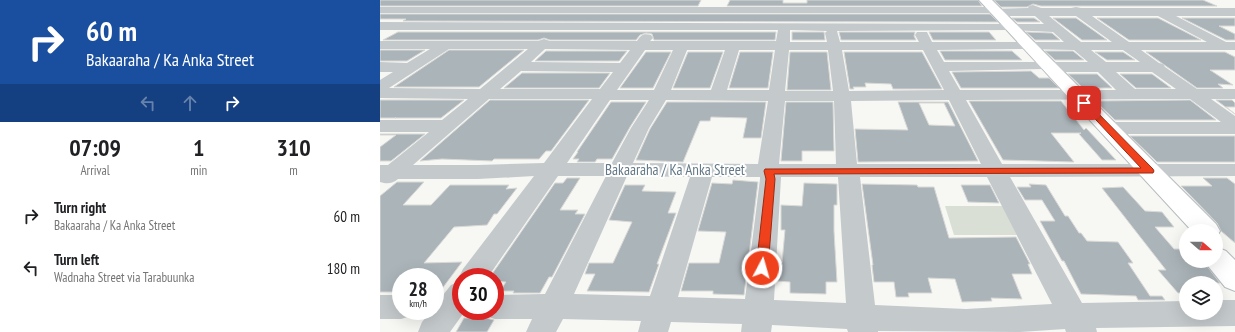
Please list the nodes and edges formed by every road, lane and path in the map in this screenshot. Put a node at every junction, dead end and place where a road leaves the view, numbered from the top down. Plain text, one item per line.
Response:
1 (400, 0) edge
2 (436, 0) edge
3 (518, 0) edge
4 (558, 0) edge
5 (594, 0) edge
6 (635, 0) edge
7 (716, 0) edge
8 (978, 0) edge
9 (1024, 0) edge
10 (1062, 0) edge
11 (1139, 0) edge
12 (1217, 0) edge
13 (829, 5) edge
14 (1235, 8) edge
15 (380, 10) edge
16 (417, 10) junction
17 (460, 10) junction
18 (502, 10) junction
19 (545, 10) junction
20 (582, 10) junction
21 (622, 11) junction
22 (709, 11) junction
23 (786, 11) junction
24 (1077, 11) junction
25 (1160, 11) junction
26 (664, 12) edge
27 (910, 12) edge
28 (1037, 12) junction
29 (1235, 12) edge
30 (997, 15) edge
31 (430, 26) junction
32 (476, 26) junction
33 (521, 26) junction
34 (562, 26) junction
35 (606, 26) junction
36 (382, 27) edge
37 (831, 27) junction
38 (1057, 28) junction
39 (783, 35) junction
40 (387, 45) edge
41 (834, 45) junction
42 (927, 45) junction
43 (445, 46) junction
44 (494, 46) junction
45 (590, 46) junction
46 (640, 46) junction
47 (682, 46) junction
48 (734, 46) junction
49 (1026, 46) junction
50 (1079, 46) junction
51 (1127, 46) junction
52 (540, 47) junction
53 (1231, 48) edge
54 (518, 66) junction
55 (939, 66) junction
56 (380, 67) edge
57 (1045, 67) junction
58 (1158, 67) junction
59 (410, 68) junction
60 (624, 68) junction
61 (1103, 68) junction
62 (380, 87) edge
63 (380, 93) edge
64 (483, 93) junction
65 (605, 94) junction
66 (1071, 94) junction
67 (1192, 94) junction
68 (1235, 94) edge
69 (660, 95) junction
70 (1131, 95) junction
71 (717, 96) junction
72 (778, 96) junction
73 (842, 96) junction
74 (955, 96) junction
75 (1235, 124) edge
76 (445, 126) junction
77 (381, 127) edge
78 (1108, 128) junction
79 (1235, 128) edge
80 (550, 169) junction
81 (618, 170) junction
82 (703, 170) junction
83 (848, 170) junction
84 (995, 170) junction
85 (1235, 170) edge
86 (768, 171) junction
87 (1143, 171) junction
88 (384, 176) edge
89 (1186, 224) edge
90 (1200, 224) edge
91 (1223, 247) edge
92 (1235, 260) edge
93 (1223, 266) edge
94 (479, 268) edge
95 (1235, 279) edge
96 (452, 304) edge
97 (554, 306) junction
98 (380, 307) edge
99 (392, 307) edge
100 (504, 307) edge
101 (1223, 313) edge
102 (1235, 313) edge
103 (1179, 316) edge
104 (656, 321) edge
105 (757, 322) edge
106 (862, 324) edge
107 (1078, 324) edge
108 (968, 327) edge
109 (433, 332) edge
110 (541, 332) edge

1 - 15 street
2 - 16 street
3 - 18 street
4 - 19 street
5 - 20 street
6 - 21 street
7 - 22 street
8 - 30 main road
9 - 28 street
10 - 24 street
11 - 25 street
12 - 14 street
13 - 23 street
13 - 27 street
13 - 37 street
15 - 16 street
16 - 17 street
16 - 36 street
17 - 18 street
17 - 31 street
18 - 19 street
18 - 32 street
19 - 20 street
20 - 21 street
20 - 34 street
21 - 26 street
21 - 35 street
22 - 23 street
22 - 26 street
23 - 39 street
24 - 25 street
24 - 28 street
24 - 51 street
25 - 29 street
25 - 53 street
26 - 35 street
26 - 39 street
26 - 46 street
27 - 30 street
27 - 30 street
27 - 37 street
27 - 42 street
28 - 30 street
28 - 38 street
30 - 38 street
30 - 49 main road
31 - 32 street
31 - 36 street
31 - 40 street
32 - 33 street
32 - 43 street
33 - 34 street
33 - 44 street
34 - 35 street
34 - 52 street
35 - 45 street
37 - 39 street
37 - 41 street
38 - 50 street
39 - 41 street
39 - 48 street
39 - 72 street
40 - 43 street
41 - 42 street
41 - 73 street
42 - 49 street
42 - 55 street
43 - 44 street
43 - 59 street
44 - 52 street
45 - 46 street
45 - 52 street
46 - 47 street
46 - 60 street
47 - 48 street
47 - 69 street
48 - 71 street
49 - 50 street
49 - 57 main road
50 - 51 street
50 - 61 street
51 - 53 street
51 - 58 street
52 - 54 street
54 - 60 street
54 - 64 street
55 - 57 street
55 - 74 street
56 - 59 street
57 - 61 street
57 - 66 main road
58 - 61 street
58 - 67 street
59 - 62 street
60 - 65 street
61 - 70 street
63 - 64 street
64 - 65 street
64 - 76 street
65 - 69 street
65 - 80 street
66 - 70 street
66 - 74 street
66 - 78 main road
66 - 87 main road
67 - 68 street
67 - 70 street
67 - 75 street
69 - 71 street
69 - 81 street
71 - 72 street
72 - 73 street
72 - 86 street
73 - 74 street
73 - 83 street
74 - 84 street
76 - 77 street
76 - 88 street
78 - 79 street
78 - 87 main road
80 - 81 street, Bakaaraha / Ka Anka Street
80 - 88 street, Bakaaraha / Ka Anka Street
80 - 94 street
81 - 82 street, Bakaaraha / Ka Anka Street
81 - 97 street
82 - 86 street, Bakaaraha / Ka Anka Street
82 - 104 street
83 - 84 street, Bakaaraha / Ka Anka Street
83 - 86 street, Bakaaraha / Ka Anka Street
83 - 106 street
84 - 87 street, Bakaaraha / Ka Anka Street
84 - 107 street
85 - 87 street, Bakaaraha / Ka Anka Street
86 - 105 street
87 - 89 main road
87 - 90 main road
91 - 92 main road
93 - 95 main road
96 - 109 street
97 - 100 street
97 - 104 street
97 - 110 street
98 - 99 street
101 - 102 street
103 - 107 street
104 - 105 street
105 - 106 street
106 - 108 street
107 - 108 street

